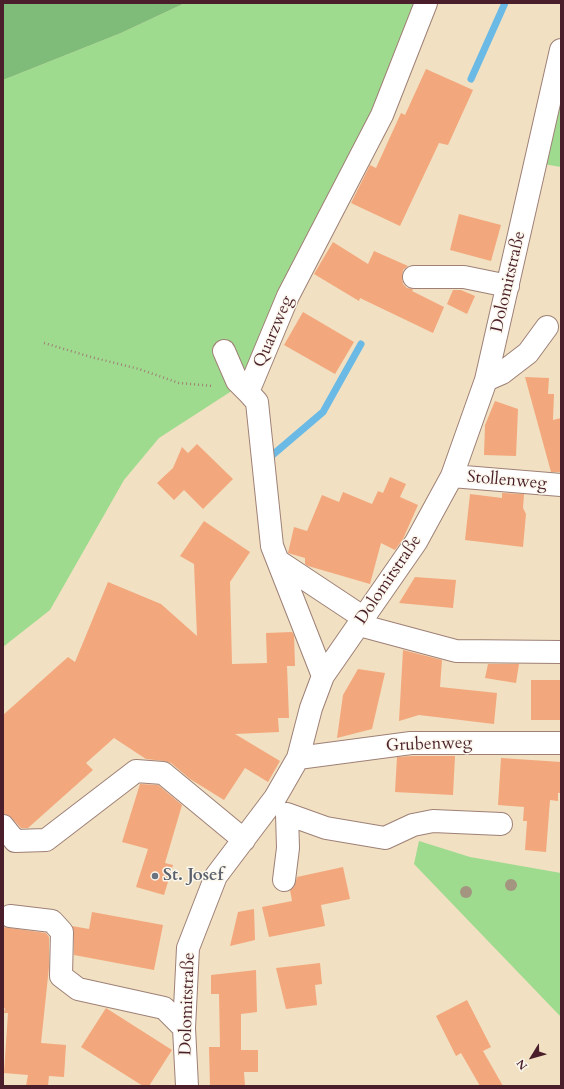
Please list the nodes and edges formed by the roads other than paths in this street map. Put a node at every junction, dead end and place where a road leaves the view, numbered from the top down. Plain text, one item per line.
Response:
1 (426, 3) edge
2 (561, 50) edge
3 (414, 277) dead end
4 (508, 286) junction
5 (547, 327) dead end
6 (224, 352) dead end
7 (486, 380) junction
8 (248, 392) junction
9 (452, 476) junction
10 (561, 485) edge
11 (278, 561) junction
12 (361, 621) junction
13 (561, 652) edge
14 (323, 676) junction
15 (561, 743) edge
16 (298, 758) junction
17 (279, 808) junction
18 (501, 824) dead end
19 (3, 826) edge
20 (244, 840) junction
21 (284, 880) dead end
22 (10, 916) dead end
23 (184, 1028) junction
24 (188, 1086) edge

1 - 8 street, Quarzweg
2 - 4 street, Dolomitstraße
3 - 4 street
4 - 7 street, Dolomitstraße
5 - 7 street
6 - 8 street
7 - 9 street, Dolomitstraße
8 - 11 street
9 - 10 street, Stollenweg
9 - 12 street, Dolomitstraße
11 - 12 street
11 - 14 street
12 - 13 street
12 - 14 street, Dolomitstraße
14 - 16 street, Dolomitstraße
15 - 16 street, Grubenweg
16 - 17 street, Dolomitstraße
17 - 18 street
17 - 20 street, Dolomitstraße
17 - 21 street
19 - 20 street
20 - 23 street, Dolomitstraße
22 - 23 street
23 - 24 street, Dolomitstraße

